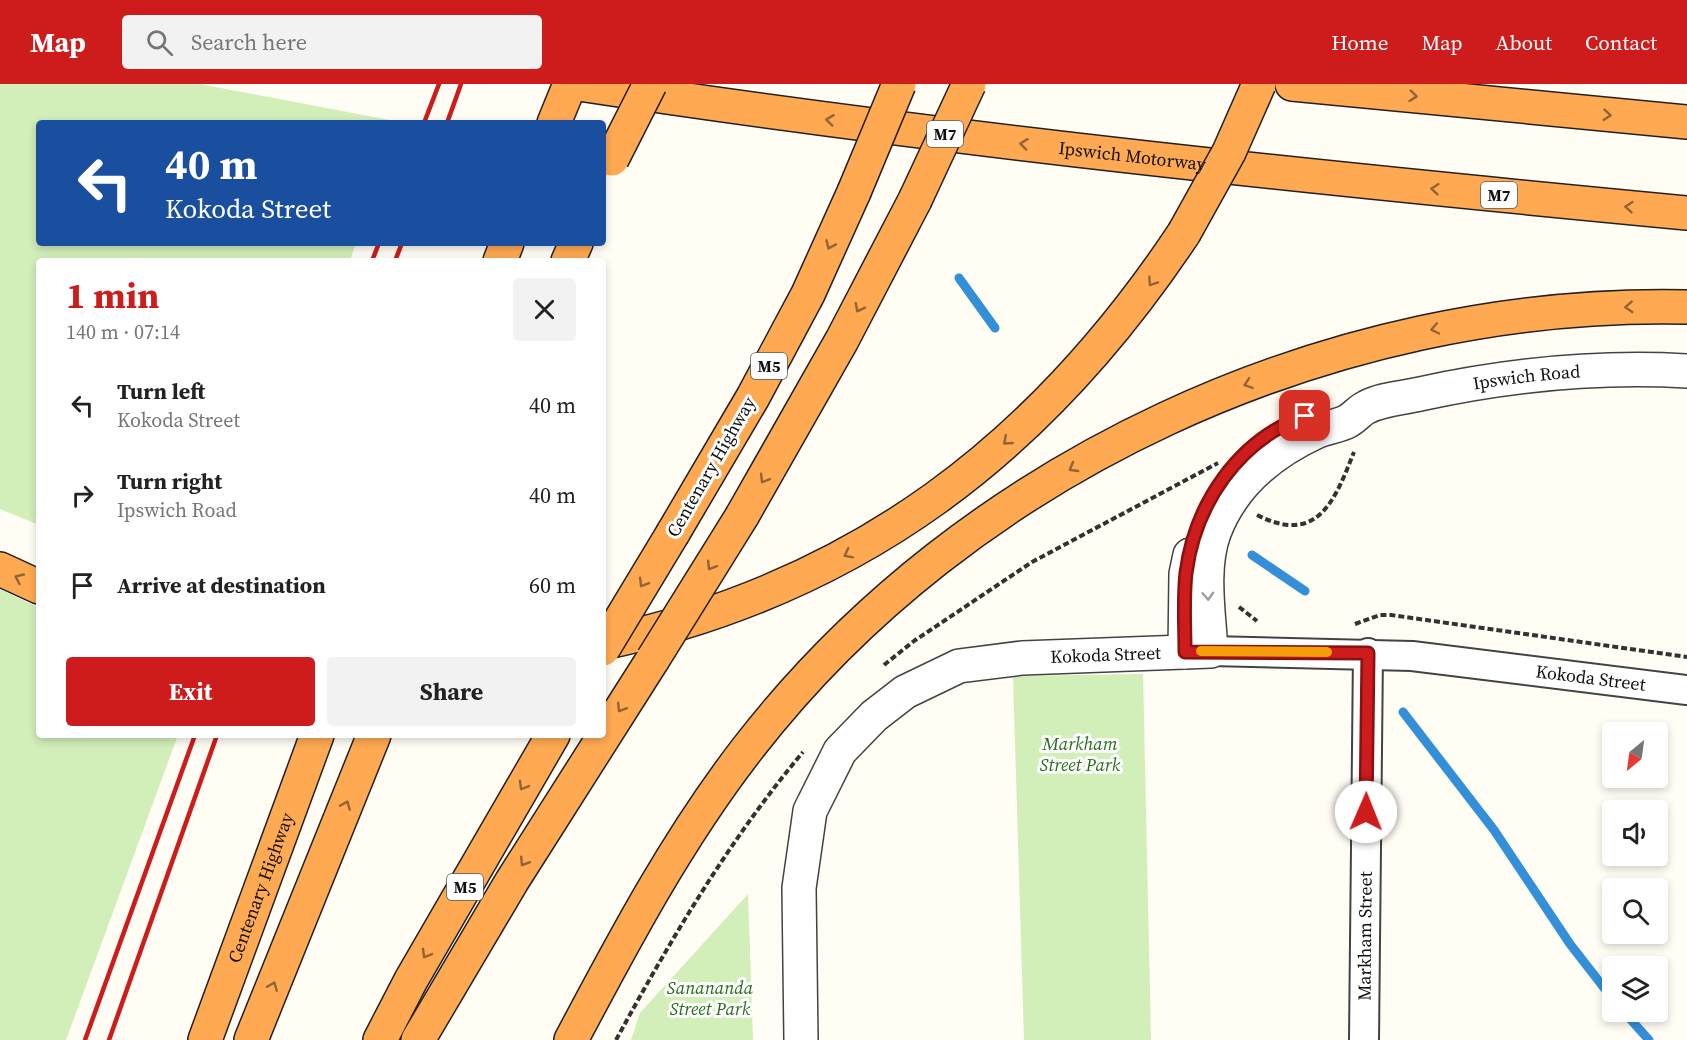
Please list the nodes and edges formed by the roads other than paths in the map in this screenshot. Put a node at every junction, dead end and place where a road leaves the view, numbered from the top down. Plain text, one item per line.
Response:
1 (570, 84) edge
2 (579, 84) edge
3 (650, 84) edge
4 (899, 84) edge
5 (969, 84) edge
6 (1259, 84) edge
7 (1292, 84) edge
8 (555, 120) edge
9 (1687, 122) edge
10 (608, 169) edge
11 (1687, 213) edge
12 (1687, 307) edge
13 (1687, 371) edge
14 (0, 569) edge
15 (36, 586) edge
16 (606, 641) edge
17 (606, 645) edge
18 (1198, 651) junction
19 (1368, 653) junction
20 (1687, 690) edge
21 (606, 732) edge
22 (316, 738) edge
23 (373, 738) edge
24 (551, 738) edge
25 (602, 738) edge
26 (205, 1040) edge
27 (251, 1040) edge
28 (380, 1040) edge
29 (418, 1040) edge
30 (571, 1040) edge
31 (801, 1040) edge
32 (1364, 1040) edge

1 - 8 highway
11 -> 2 highway, Ipswich Motorway / M7
3 - 10 highway, bridge
4 -> 17 highway, Centenary Highway / M5, bridge
5 -> 21 highway, bridge
6 -> 16 highway, bridge
7 -> 9 highway
12 -> 30 highway
13 - 18 street, Ipswich Road
15 -> 14 highway
18 - 19 street, Kokoda Street
18 - 31 street, Kokoda Street
19 - 20 street, Kokoda Street
19 - 32 street, Markham Street
22 - 26 highway, Centenary Highway
27 -> 23 highway
24 -> 28 highway, M5
25 -> 29 highway, bridge

